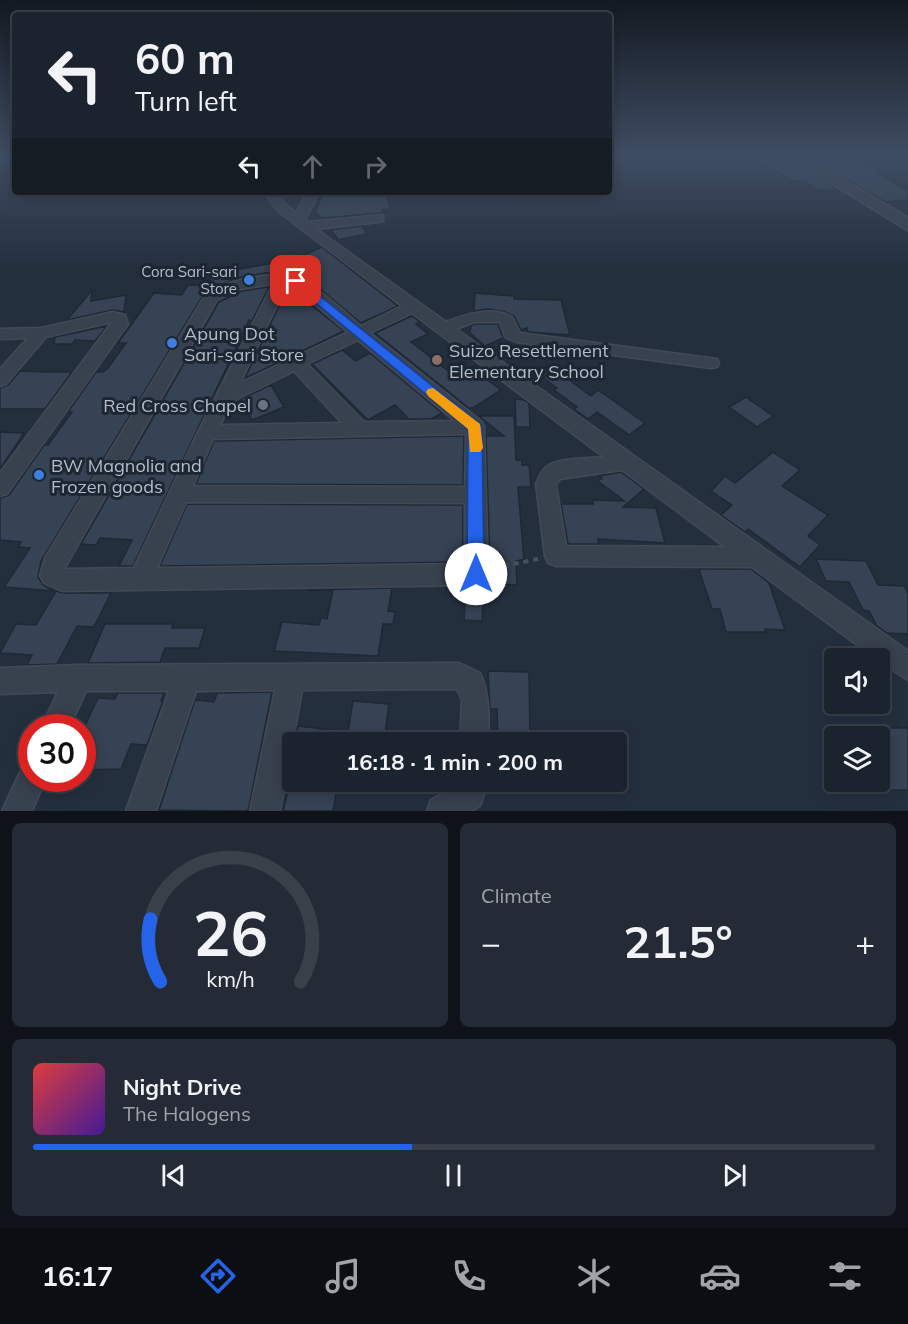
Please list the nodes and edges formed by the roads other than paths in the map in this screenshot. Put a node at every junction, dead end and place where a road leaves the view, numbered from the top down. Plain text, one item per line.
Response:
1 (857, 194) edge
2 (272, 195) edge
3 (312, 195) edge
4 (379, 218) dead end
5 (302, 224) junction
6 (908, 225) edge
7 (283, 278) junction
8 (414, 306) junction
9 (446, 328) junction
10 (41, 333) junction
11 (360, 333) junction
12 (0, 334) edge
13 (711, 363) dead end
14 (297, 364) junction
15 (0, 380) edge
16 (224, 398) junction
17 (475, 427) junction
18 (360, 430) junction
19 (207, 432) junction
20 (627, 462) junction
21 (0, 488) edge
22 (180, 494) junction
23 (476, 495) junction
24 (756, 557) junction
25 (141, 579) junction
26 (908, 667) edge
27 (291, 676) junction
28 (78, 678) junction
29 (187, 678) junction
30 (0, 681) edge
31 (61, 714) edge
32 (474, 732) edge
33 (26, 792) edge
34 (470, 792) edge
35 (17, 811) edge
36 (141, 811) edge
37 (265, 811) edge
38 (442, 811) edge

1 - 6 street
2 - 5 street
3 - 5 street
4 - 5 street
5 - 8 street
7 - 11 street
7 - 16 street
7 - 25 street
8 - 9 street
8 - 11 street
9 - 13 street
9 - 20 street
10 - 12 street
10 - 15 street
10 - 21 street
11 - 14 street
11 - 17 street
14 - 16 street
14 - 18 street
16 - 19 street
17 - 18 street
17 - 23 street
18 - 19 street
19 - 22 street
20 - 24 street
20 - 24 street
22 - 23 street
22 - 25 street
23 - 25 street
24 - 26 street
27 - 29 street
27 - 32 street
27 - 37 street
28 - 29 street
28 - 30 street
28 - 31 street
29 - 36 street
33 - 35 street
34 - 38 street

